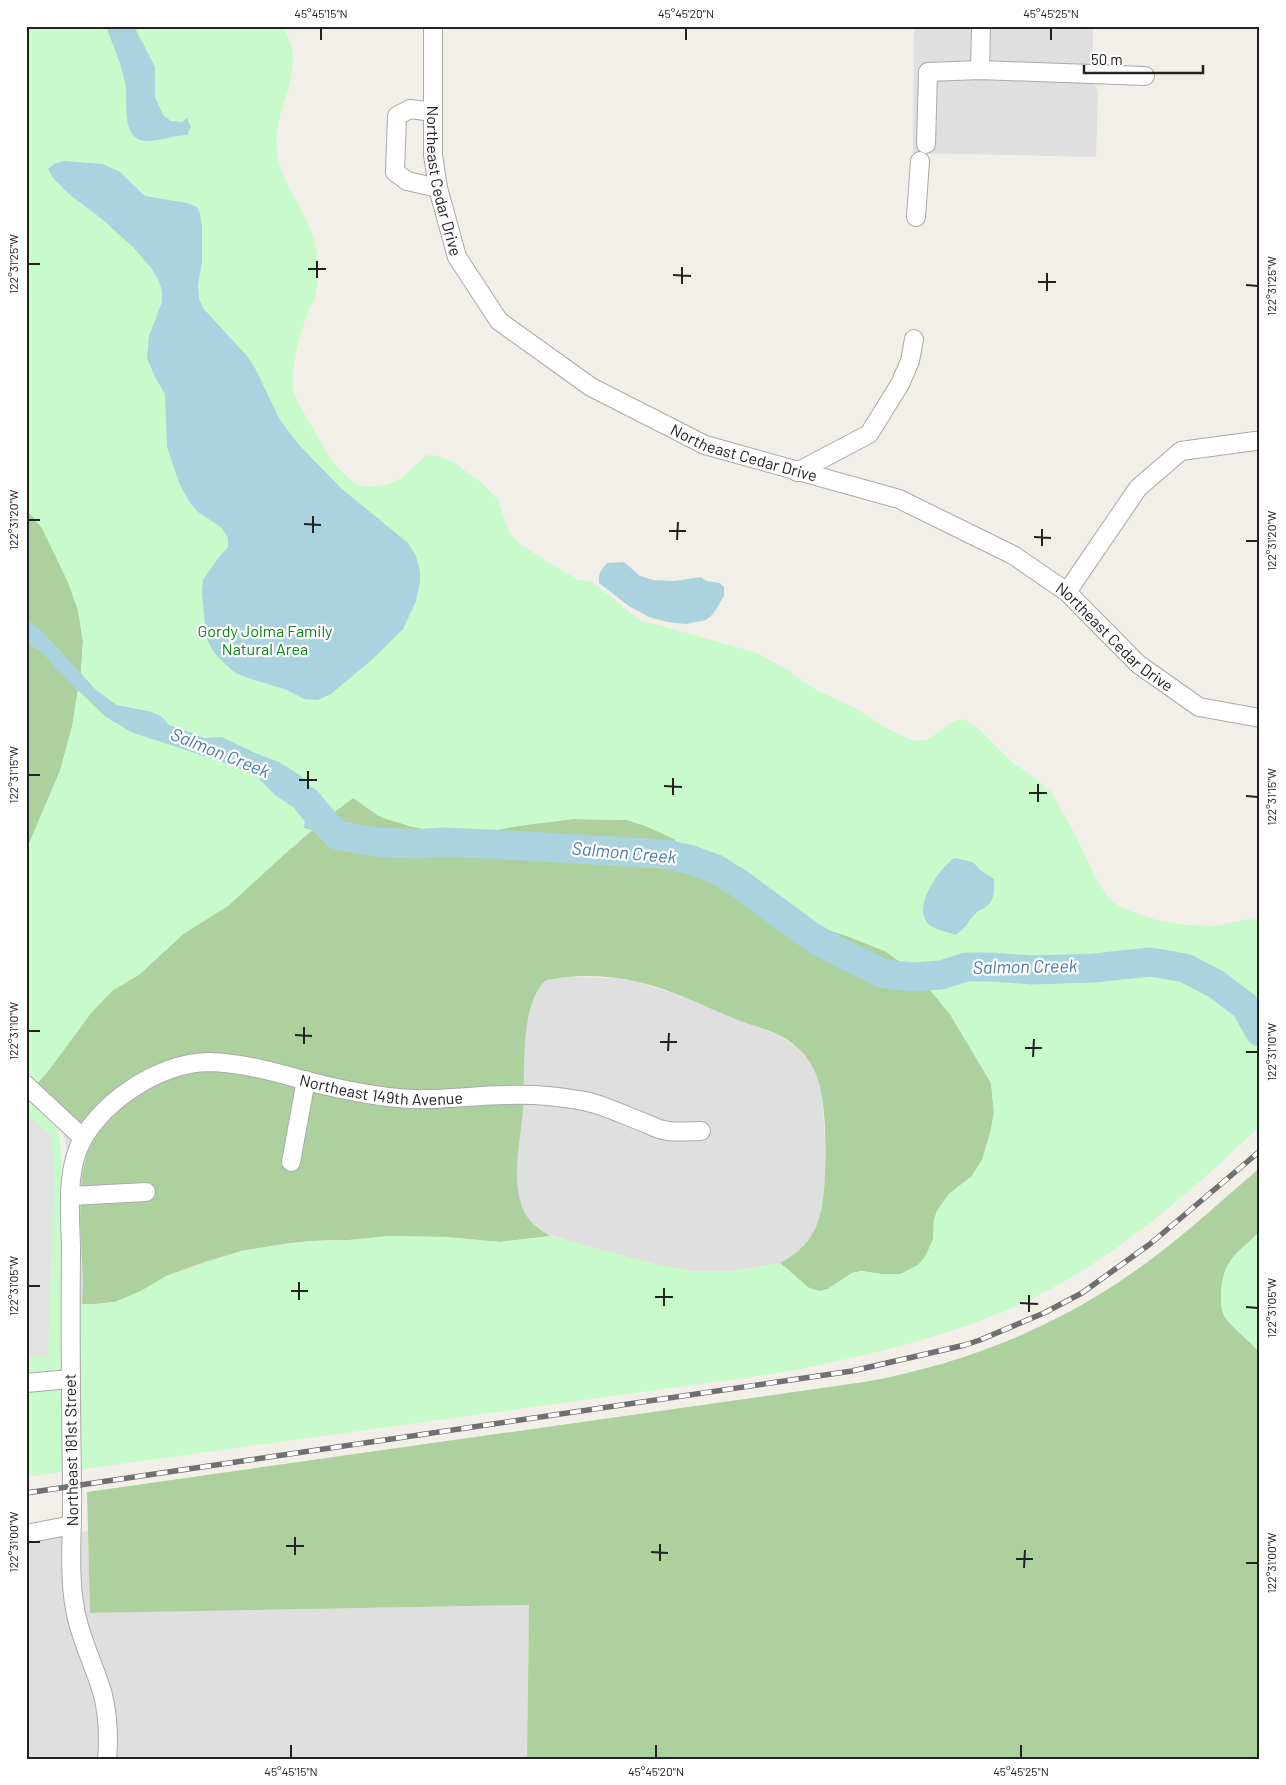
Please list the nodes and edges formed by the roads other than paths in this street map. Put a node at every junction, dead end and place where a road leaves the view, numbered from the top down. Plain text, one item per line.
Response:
1 (433, 26) edge
2 (981, 26) edge
3 (980, 70) junction
4 (1145, 76) dead end
5 (433, 112) junction
6 (926, 144) dead end
7 (920, 161) dead end
8 (438, 188) junction
9 (916, 217) dead end
10 (914, 339) dead end
11 (1255, 441) dead end
12 (797, 472) junction
13 (1067, 592) junction
14 (1260, 718) edge
15 (306, 1080) junction
16 (26, 1085) edge
17 (701, 1131) dead end
18 (84, 1138) junction
19 (291, 1162) dead end
20 (146, 1192) dead end
21 (71, 1196) junction
22 (70, 1379) junction
23 (26, 1383) edge
24 (72, 1525) junction
25 (26, 1534) edge
26 (107, 1759) edge

1 - 5 street, Northeast Cedar Drive
2 - 3 street
3 - 4 street
3 - 6 street
5 - 8 street, Northeast Cedar Drive
5 - 8 street
7 - 9 street
8 - 12 street, Northeast Cedar Drive
10 - 12 street
11 - 13 street
12 - 13 street, Northeast Cedar Drive
13 - 14 street, Northeast Cedar Drive
15 - 17 street, Northeast 149th Avenue
15 - 18 street, Northeast 149th Avenue
15 - 19 street
16 - 18 street
18 - 21 street, Northeast 181st Street
20 - 21 street
21 - 22 street, Northeast 181st Street
22 - 23 street
22 - 24 street, Northeast 181st Street
24 - 25 street
24 - 26 street, Northeast 181st Street

